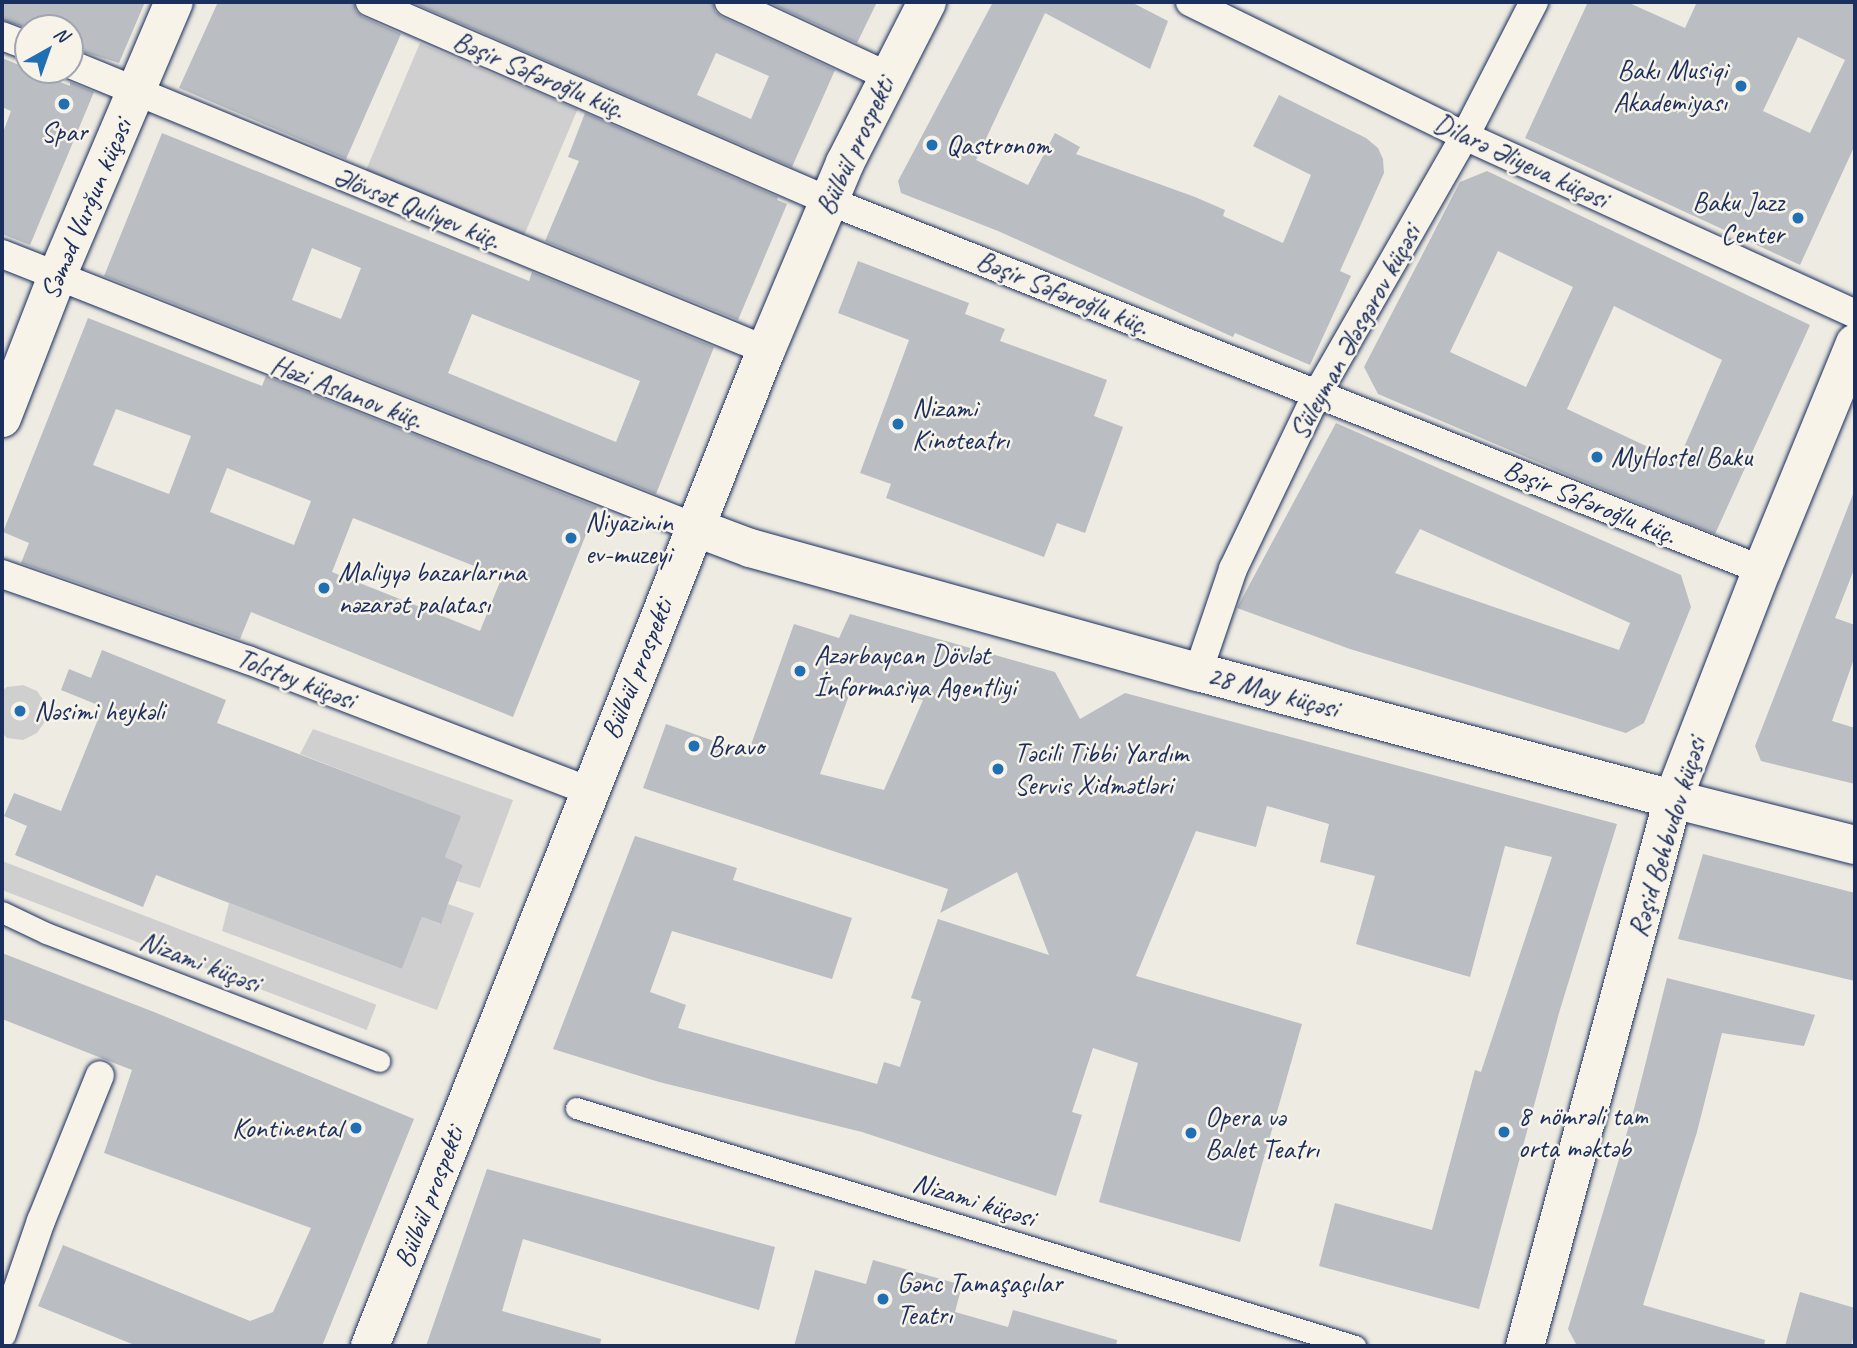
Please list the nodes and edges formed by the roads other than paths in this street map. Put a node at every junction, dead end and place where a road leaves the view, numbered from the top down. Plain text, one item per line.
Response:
1 (174, 2) edge
2 (370, 2) edge
3 (729, 2) edge
4 (927, 2) edge
5 (1191, 2) edge
6 (1534, 2) edge
7 (84, 70) edge
8 (888, 76) junction
9 (135, 91) junction
10 (1465, 136) junction
11 (829, 201) junction
12 (2, 254) edge
13 (57, 276) junction
14 (1855, 314) edge
15 (1855, 343) edge
16 (766, 349) junction
17 (1317, 394) junction
18 (2, 418) edge
19 (694, 527) junction
20 (1762, 570) junction
21 (2, 574) edge
22 (1198, 672) junction
23 (589, 791) junction
24 (1673, 799) junction
25 (1855, 845) edge
26 (2, 912) edge
27 (379, 1061) dead end
28 (100, 1074) dead end
29 (576, 1108) dead end
30 (2, 1334) edge
31 (370, 1346) edge
32 (1355, 1346) edge
33 (1525, 1346) edge

1 - 9 main road, Səməd Vurğun küçəsi
2 - 11 street, Bəşir Səfəroğlu küç.
3 - 8 street
4 - 8 main road, Bülbül prospekti
5 - 10 street, Dilarə Əliyeva küçəsi
6 - 10 street, Süleyman Ələsgərov küçəsi
7 - 9 street, Əlövsət Quliyev küç.
8 - 11 main road, Bülbül prospekti
9 - 13 main road, Səməd Vurğun küçəsi
9 - 16 street, Əlövsət Quliyev küç.
10 - 14 street, Dilarə Əliyeva küçəsi
10 - 17 street, Süleyman Ələsgərov küçəsi
11 - 16 main road, Bülbül prospekti
11 - 17 street, Bəşir Səfəroğlu küç.
12 - 13 street, Həzi Aslanov küç.
13 - 18 main road, Səməd Vurğun küçəsi
13 - 19 street, Həzi Aslanov küç.
15 - 20 main road, Rəşid Behbudov küçəsi
16 - 19 main road, Bülbül prospekti
17 - 20 street, Bəşir Səfəroğlu küç.
17 - 22 street, Süleyman Ələsgərov küçəsi
19 - 22 main road, 28 May küçəsi
19 - 23 main road, Bülbül prospekti
20 - 24 main road, Rəşid Behbudov küçəsi
21 - 23 street, Tolstoy küçəsi
22 - 24 main road, 28 May küçəsi
23 - 31 main road, Bülbül prospekti
24 - 25 main road, 28 May küçəsi
24 - 33 main road, Rəşid Behbudov küçəsi
26 - 27 street, Nizami küçəsi
28 - 30 street
29 - 32 street, Nizami küçəsi

